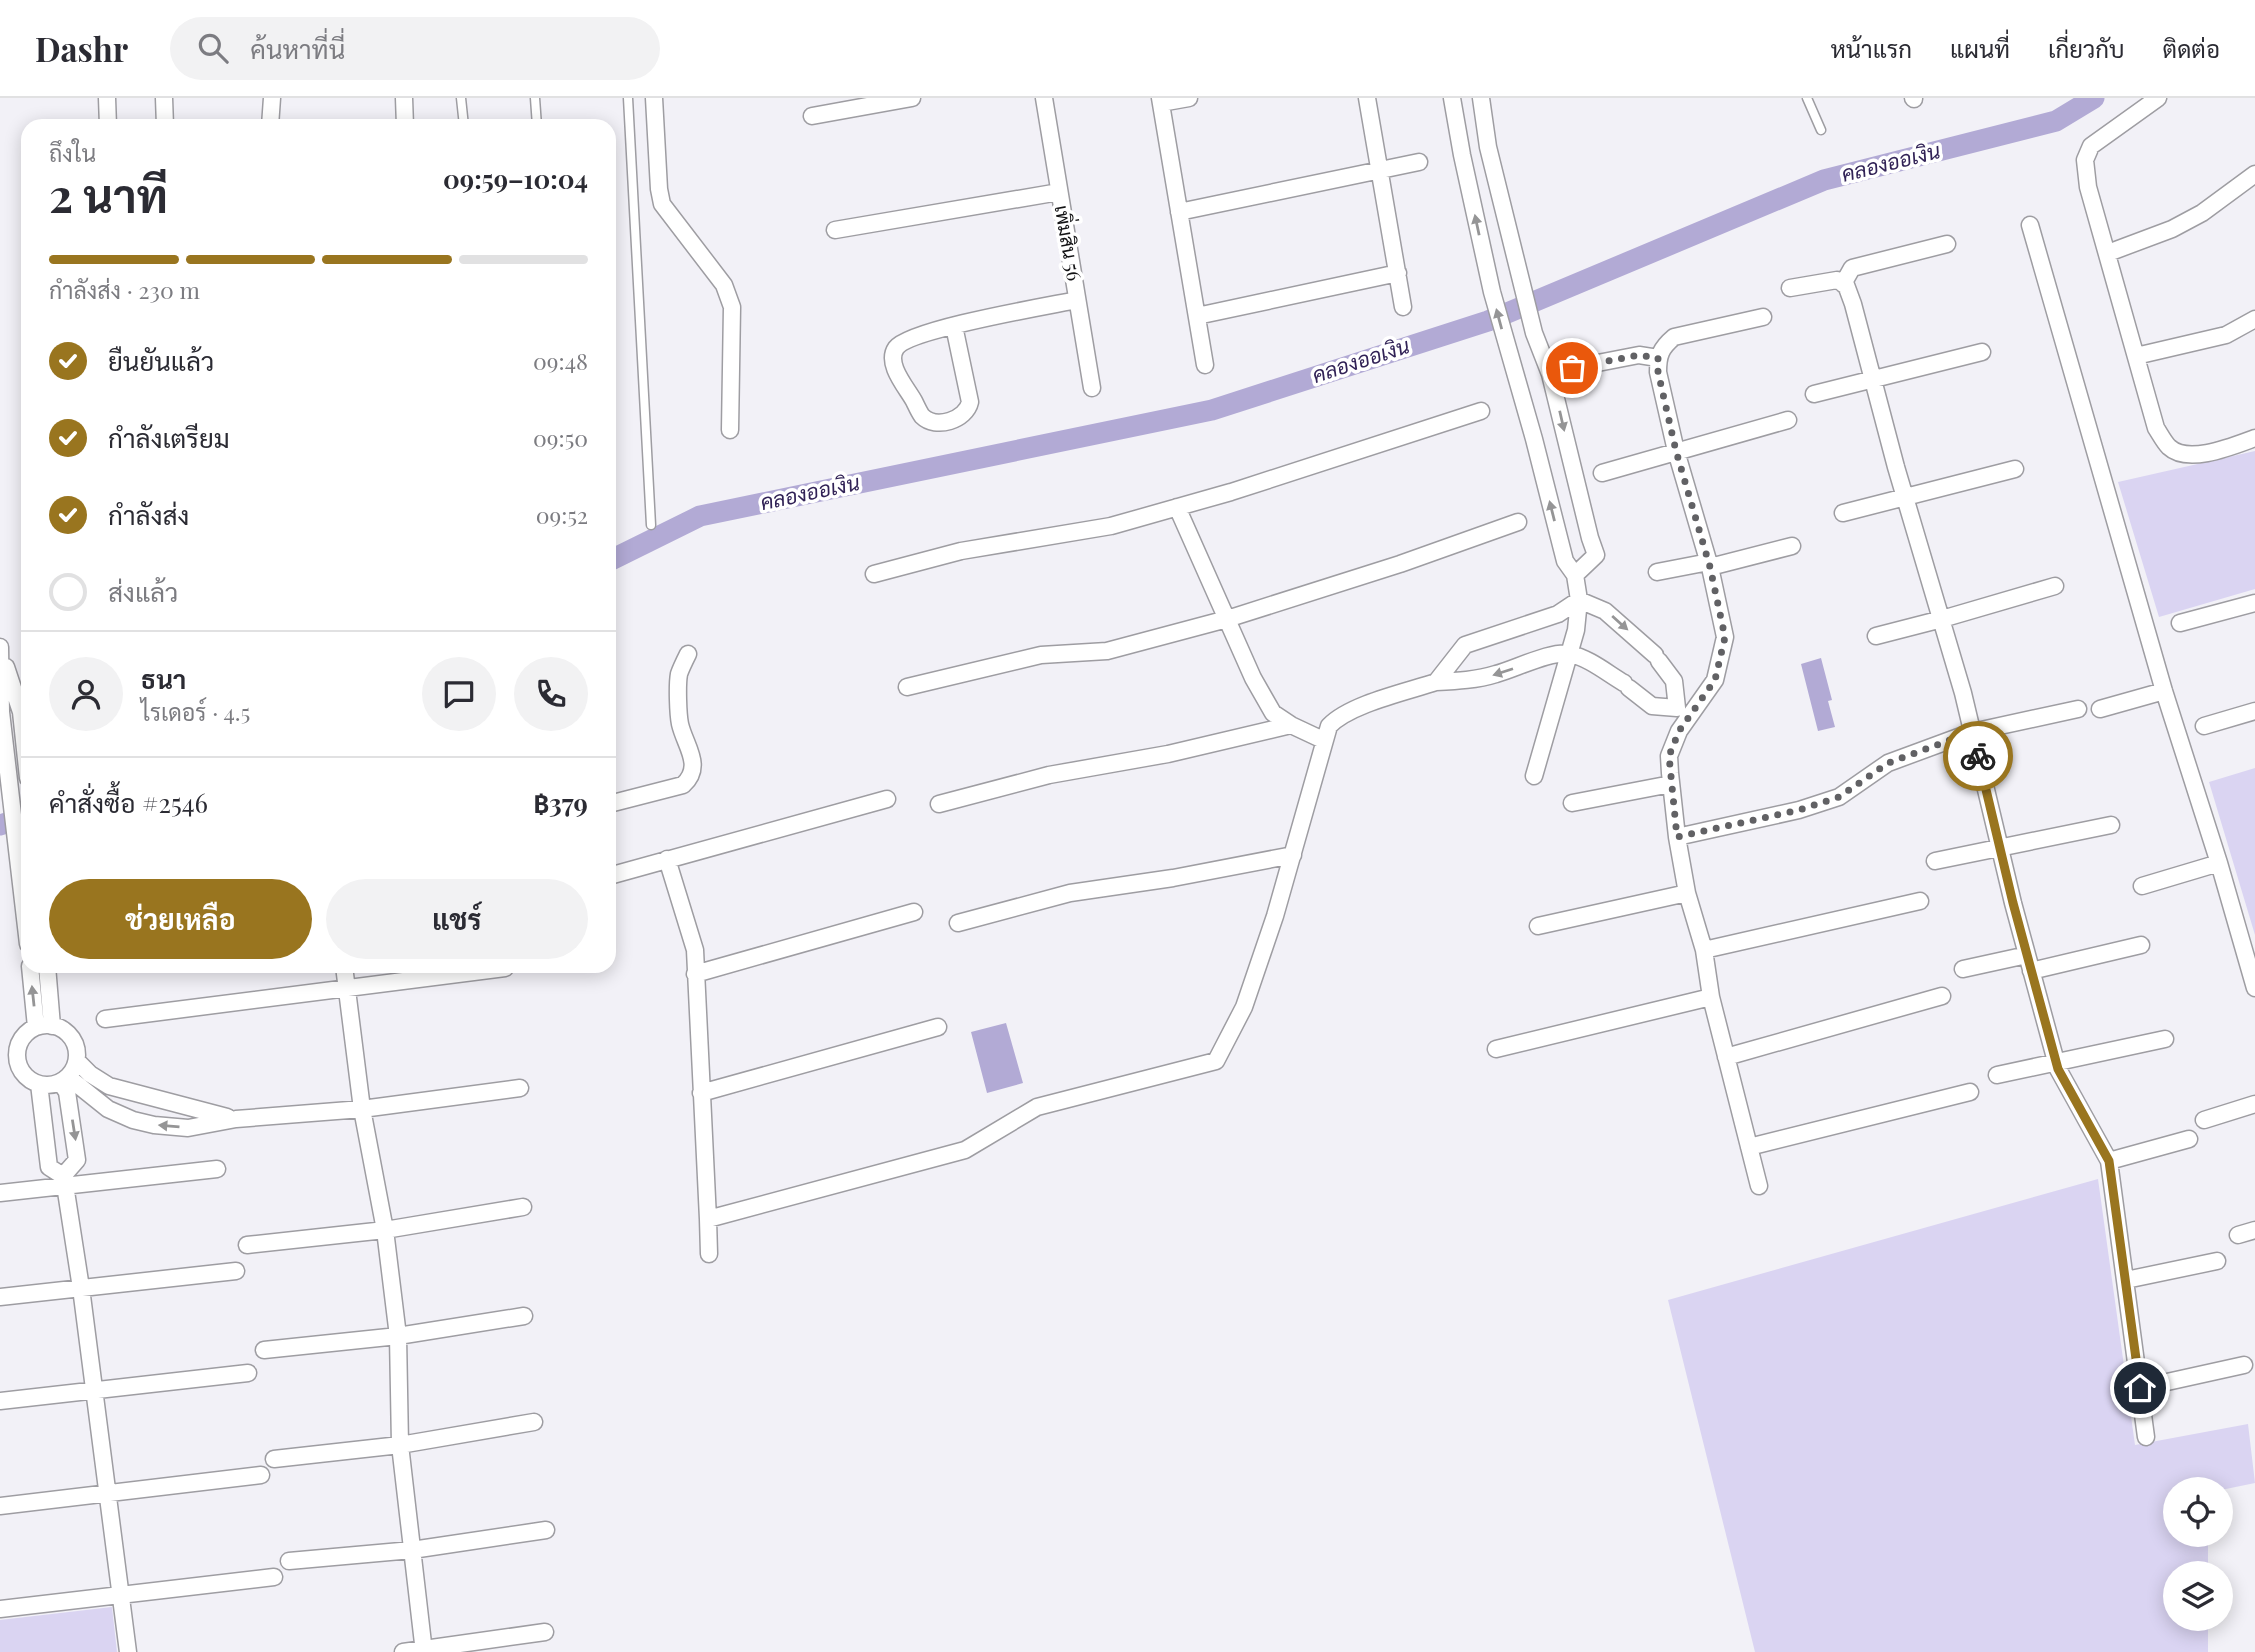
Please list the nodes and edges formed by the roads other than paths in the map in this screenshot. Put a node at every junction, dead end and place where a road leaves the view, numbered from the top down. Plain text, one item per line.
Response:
1 (107, 98) edge
2 (164, 98) edge
3 (272, 98) edge
4 (404, 98) edge
5 (461, 98) edge
6 (535, 98) edge
7 (628, 98) edge
8 (654, 98) edge
9 (912, 98) edge
10 (1044, 98) edge
11 (1189, 98) edge
12 (1367, 98) edge
13 (1452, 98) edge
14 (1481, 98) edge
15 (1807, 98) edge
16 (2158, 98) edge
17 (1160, 101) edge
18 (812, 116) dead end
19 (108, 119) edge
20 (165, 119) edge
21 (270, 119) edge
22 (405, 119) edge
23 (463, 119) edge
24 (536, 119) edge
25 (1821, 130) dead end
26 (1419, 162) dead end
27 (1381, 170) junction
28 (2255, 174) edge
29 (1059, 192) junction
30 (1179, 212) junction
31 (2030, 225) dead end
32 (835, 230) dead end
33 (1947, 244) dead end
34 (2108, 253) junction
35 (1398, 272) junction
36 (1843, 284) junction
37 (1790, 288) dead end
38 (1077, 300) junction
39 (1404, 307) dead end
40 (1197, 316) junction
41 (1763, 317) dead end
42 (2255, 319) edge
43 (954, 326) junction
44 (1982, 352) dead end
45 (2136, 356) junction
46 (1658, 358) junction
47 (1205, 365) dead end
48 (1572, 368) dead end
49 (1872, 379) junction
50 (1092, 388) dead end
51 (1814, 394) dead end
52 (1481, 411) dead end
53 (1788, 420) dead end
54 (730, 430) dead end
55 (2255, 438) edge
56 (1676, 451) junction
57 (2015, 469) dead end
58 (1602, 473) dead end
59 (1906, 498) junction
60 (1177, 507) junction
61 (1843, 513) dead end
62 (1518, 522) dead end
63 (651, 525) dead end
64 (1792, 546) dead end
65 (1710, 565) junction
66 (1657, 572) dead end
67 (874, 574) dead end
68 (1575, 575) junction
69 (2055, 586) dead end
70 (1579, 600) junction
71 (2255, 603) edge
72 (1227, 619) junction
73 (1942, 619) junction
74 (2180, 623) dead end
75 (1876, 635) dead end
76 (0, 647) edge
77 (1, 653) edge
78 (1569, 653) junction
79 (688, 654) dead end
80 (1436, 682) junction
81 (906, 687) dead end
82 (2164, 691) junction
83 (2078, 709) dead end
84 (2100, 709) dead end
85 (2255, 711) edge
86 (1, 712) edge
87 (21, 712) edge
88 (1683, 712) junction
89 (1291, 725) junction
90 (2203, 726) dead end
91 (1972, 732) junction
92 (1323, 740) junction
93 (1534, 776) dead end
94 (1671, 784) junction
95 (887, 799) dead end
96 (616, 802) edge
97 (1572, 803) dead end
98 (939, 804) dead end
99 (2111, 825) dead end
100 (1677, 837) junction
101 (2000, 848) junction
102 (1293, 855) junction
103 (667, 859) junction
104 (1935, 862) dead end
105 (2219, 863) junction
106 (616, 874) edge
107 (21, 886) edge
108 (2143, 886) dead end
109 (1687, 893) junction
110 (1920, 901) dead end
111 (914, 912) dead end
112 (958, 923) dead end
113 (1538, 926) dead end
114 (2141, 945) dead end
115 (1703, 950) junction
116 (2027, 954) junction
117 (1963, 969) dead end
118 (2031, 971) junction
119 (32, 973) edge
120 (47, 973) edge
121 (345, 973) edge
122 (469, 973) edge
123 (695, 974) junction
124 (2255, 988) edge
125 (347, 990) junction
126 (1942, 996) dead end
127 (1711, 997) junction
128 (105, 1018) dead end
129 (44, 1026) junction
130 (938, 1027) dead end
131 (2165, 1039) dead end
132 (1496, 1049) dead end
133 (1726, 1058) junction
134 (77, 1061) junction
135 (2056, 1062) junction
136 (1997, 1075) dead end
137 (64, 1079) junction
138 (39, 1084) junction
139 (520, 1088) dead end
140 (1970, 1092) dead end
141 (701, 1093) junction
142 (2255, 1104) edge
143 (362, 1109) junction
144 (236, 1119) junction
145 (2203, 1120) dead end
146 (2189, 1139) dead end
147 (1749, 1147) junction
148 (2109, 1161) junction
149 (217, 1169) dead end
150 (64, 1180) junction
151 (1759, 1186) dead end
152 (0, 1193) edge
153 (523, 1207) dead end
154 (708, 1219) junction
155 (385, 1230) junction
156 (2255, 1230) edge
157 (2238, 1235) dead end
158 (247, 1245) dead end
159 (709, 1254) dead end
160 (2217, 1261) dead end
161 (236, 1271) dead end
162 (2126, 1280) junction
163 (81, 1288) junction
164 (0, 1297) edge
165 (524, 1316) dead end
166 (398, 1336) junction
167 (264, 1350) dead end
168 (2244, 1365) dead end
169 (248, 1373) dead end
170 (2140, 1388) junction
171 (94, 1390) junction
172 (0, 1401) edge
173 (534, 1422) dead end
174 (2146, 1437) dead end
175 (400, 1445) junction
176 (274, 1459) dead end
177 (261, 1475) dead end
178 (106, 1493) junction
179 (0, 1506) edge
180 (546, 1530) dead end
181 (412, 1550) junction
182 (289, 1561) dead end
183 (274, 1577) dead end
184 (120, 1595) junction
185 (0, 1609) edge
186 (545, 1632) dead end
187 (424, 1650) edge
188 (128, 1652) edge
189 (402, 1652) edge

1 - 19 street
2 - 20 street
3 - 21 street
4 - 22 street
5 - 23 lane
6 - 24 lane
7 - 63 lane
8 - 54 street
9 - 18 street
10 - 29 street, เพิ่มสิน 56
11 - 17 street
12 - 27 street
68 -> 13 street
14 -> 68 street
15 - 25 lane
16 - 34 street
17 - 30 street
26 - 27 street
27 - 30 street
27 - 35 street
28 - 34 street
29 - 32 street
29 - 38 street, เพิ่มสิน 56
30 - 40 street
31 - 82 street
33 - 36 street
34 - 45 street
35 - 39 street
35 - 40 street
36 - 37 street
36 - 49 street
38 - 43 street
38 - 50 street, เพิ่มสิน 56
40 - 47 street
41 - 46 street
42 - 45 street
43 - 43 street
44 - 49 street
45 - 55 street
46 - 48 street
46 - 56 street
49 - 51 street
49 - 59 street
52 - 60 street
53 - 56 street
56 - 58 street
56 - 65 street
57 - 59 street
59 - 61 street
59 - 73 street
60 - 67 street
60 - 72 street
62 - 72 street
64 - 65 street
65 - 66 street
65 - 88 street
68 - 70 street
69 - 73 street
70 - 78 street
70 - 80 street
70 -> 88 street
71 - 74 street
72 - 81 street
72 - 89 street
73 - 75 street
73 - 91 street
76 - 77 street
77 - 86 street
77 - 87 street
78 -> 80 street
78 - 88 street
78 - 93 street
79 - 96 street
80 - 92 street
82 - 84 street
82 - 105 street
83 - 91 street
85 - 90 street
86 - 107 street
88 - 94 street
89 - 92 street
89 - 98 street
91 - 100 street
91 - 101 street
92 - 102 street
94 - 97 street
94 - 100 street
95 - 103 street
99 - 101 street
100 - 109 street
101 - 104 street
101 - 116 street
102 - 112 street
102 - 154 street
103 - 106 street
103 - 123 street
105 - 108 street
105 - 124 street
109 - 113 street
109 - 115 street
110 - 115 street
111 - 123 street
114 - 118 street
115 - 127 street
116 - 117 street
116 - 118 street
118 - 135 street
129 -> 119 street
120 - 129 street
121 - 125 street
122 - 125 street
123 - 141 street
125 - 128 street
125 - 143 street
126 - 133 street
127 - 132 street
127 - 133 street
129 - 134 street
129 - 138 street
130 - 141 street
131 - 135 street
133 - 147 street
134 - 137 street
134 - 144 street
135 - 136 street
135 - 148 street
137 - 138 street
144 -> 137 street
137 -> 150 street
138 - 150 street
139 - 143 street
140 - 147 street
141 - 154 street
142 - 145 street
143 - 144 street
143 - 155 street
146 - 148 street
147 - 151 street
148 - 162 street
149 - 150 street
150 - 152 street
150 - 163 street
153 - 155 street
154 - 159 street
155 - 158 street
155 - 166 street
156 - 157 street
160 - 162 street
161 - 163 street
162 - 170 street
163 - 164 street
163 - 171 street
165 - 166 street
166 - 167 street
166 - 175 street
168 - 170 street
169 - 171 street
170 - 174 street
171 - 172 street
171 - 178 street
173 - 175 street
175 - 176 street
175 - 181 street
177 - 178 street
178 - 179 street
178 - 184 street
180 - 181 street
181 - 182 street
181 - 187 street
183 - 184 street
184 - 185 street
184 - 188 street
186 - 187 street
187 - 189 street

